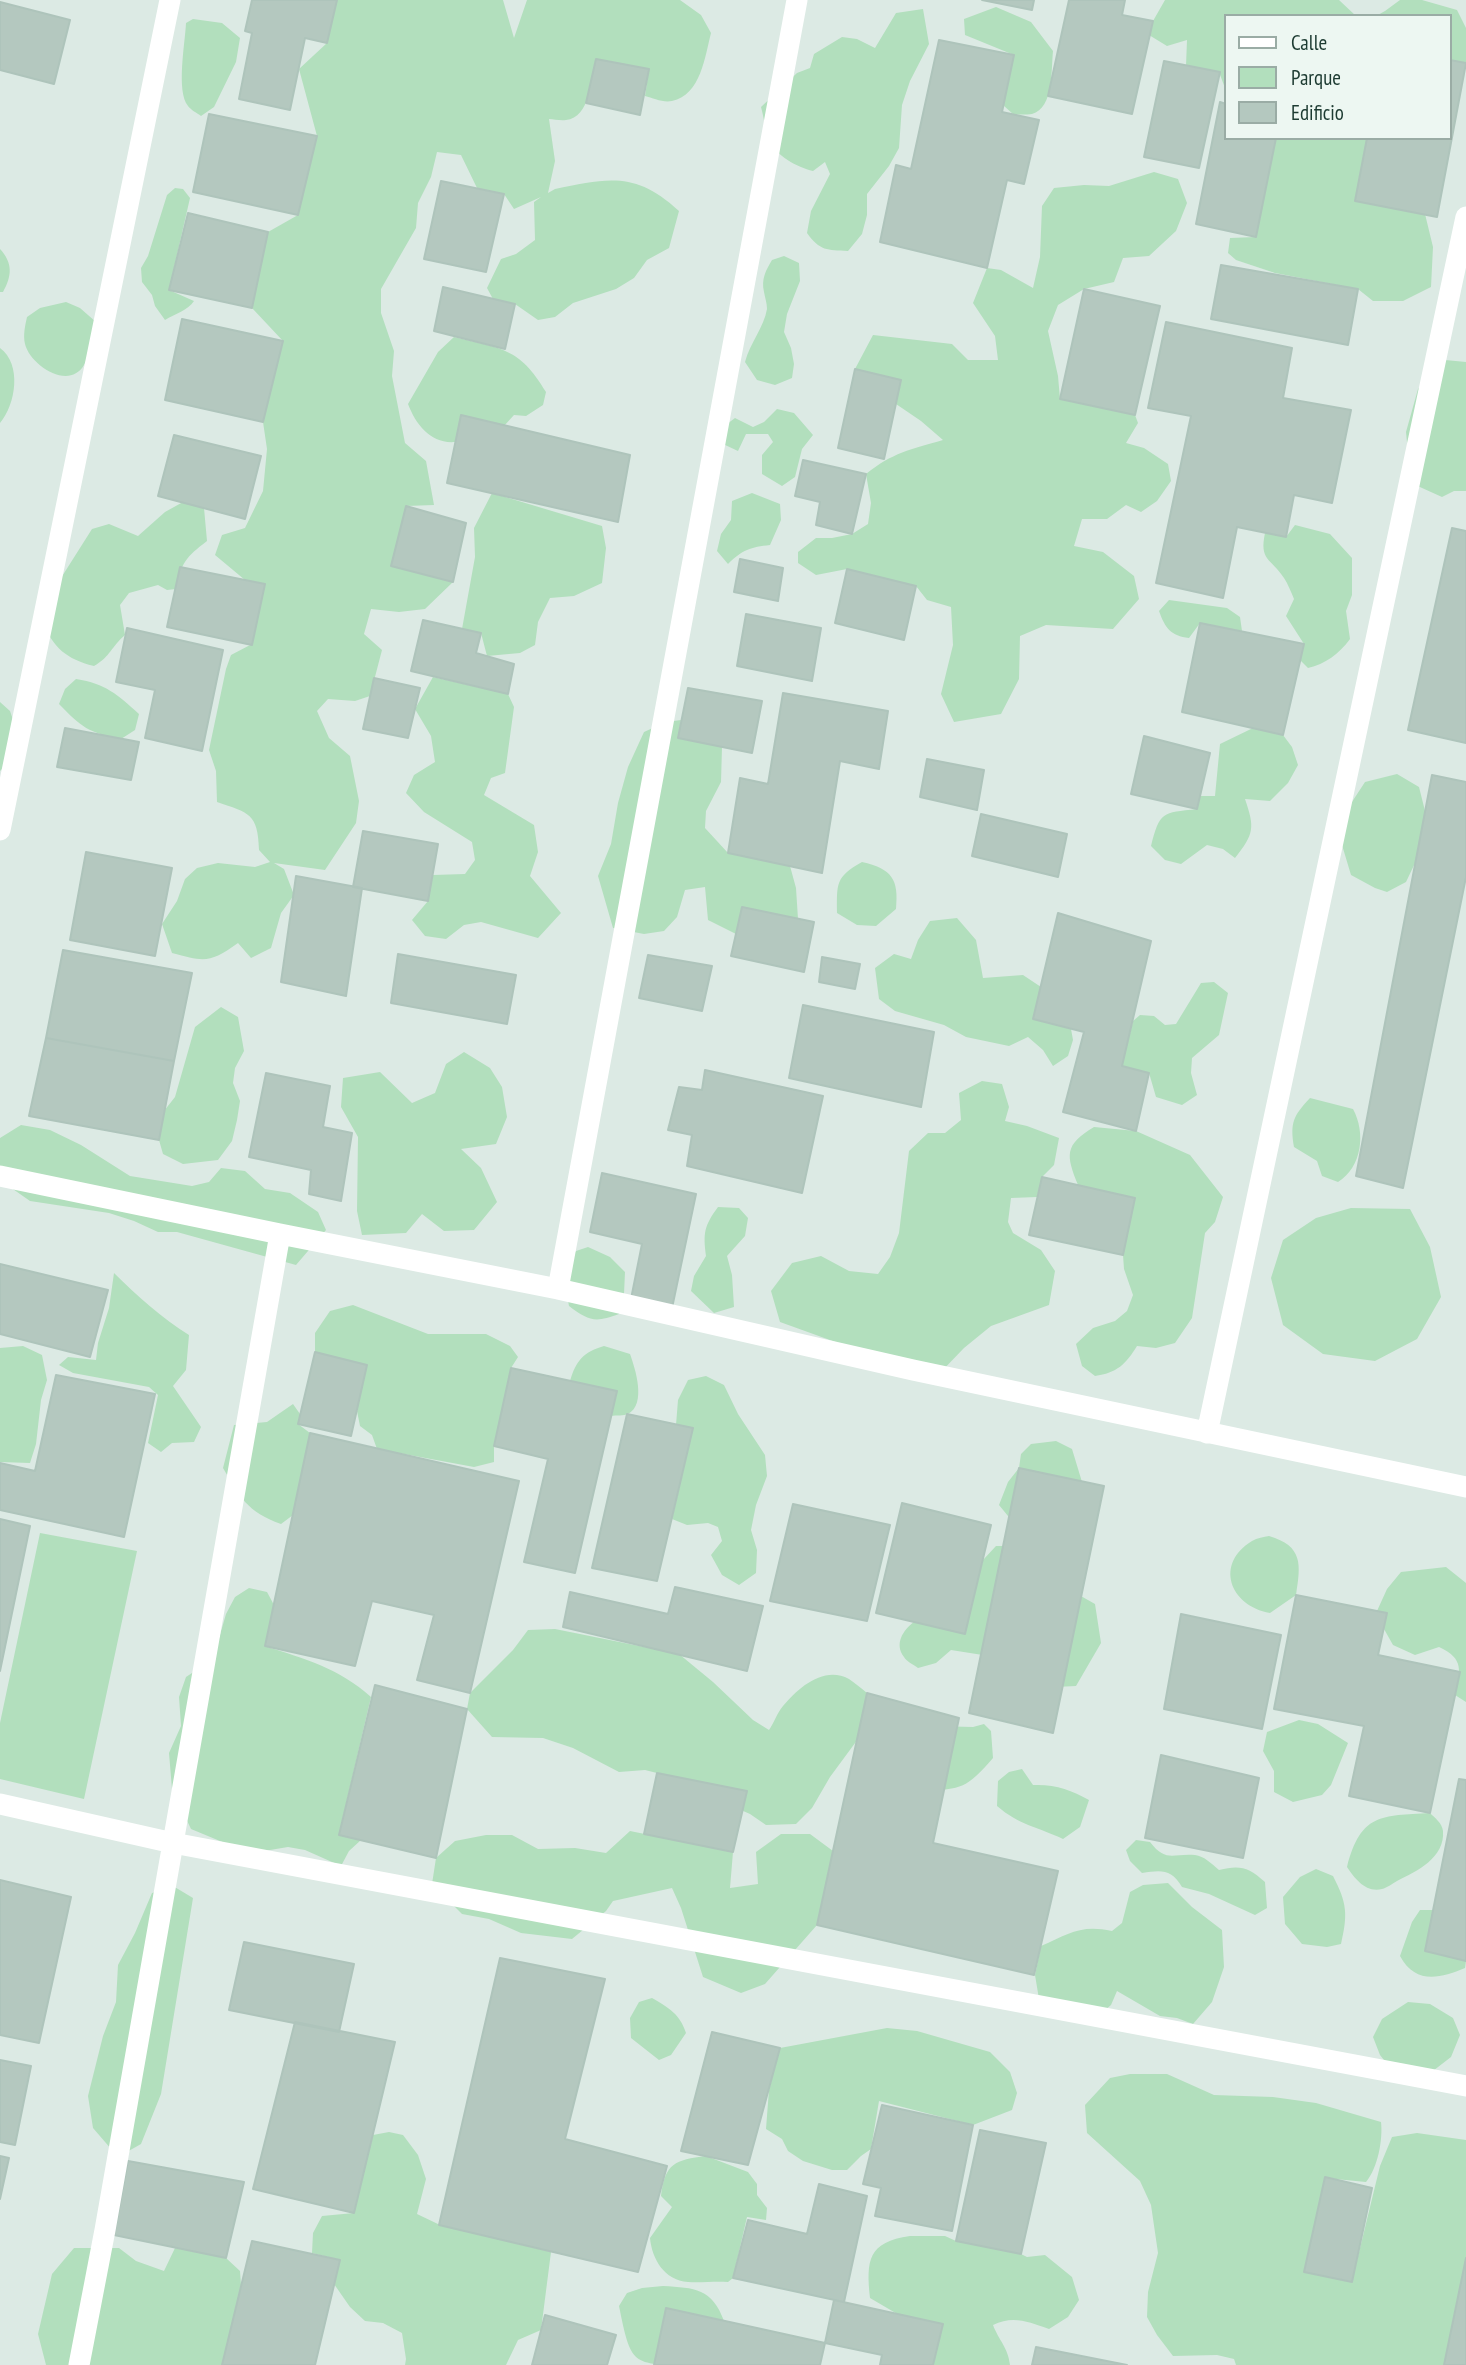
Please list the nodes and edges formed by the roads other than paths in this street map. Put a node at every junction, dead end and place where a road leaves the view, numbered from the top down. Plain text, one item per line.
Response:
1 (170, 0) edge
2 (797, 0) edge
3 (1466, 217) edge
4 (0, 830) edge
5 (0, 1176) edge
6 (280, 1234) junction
7 (558, 1289) junction
8 (1207, 1433) junction
9 (1466, 1487) edge
10 (0, 1804) edge
11 (173, 1843) junction
12 (1466, 2086) edge
13 (79, 2365) edge

1 - 4 street
2 - 7 street
3 - 8 street
5 - 6 street
6 - 7 street
6 - 11 street
7 - 8 street
8 - 9 street
10 - 11 street
11 - 12 street
11 - 13 street

